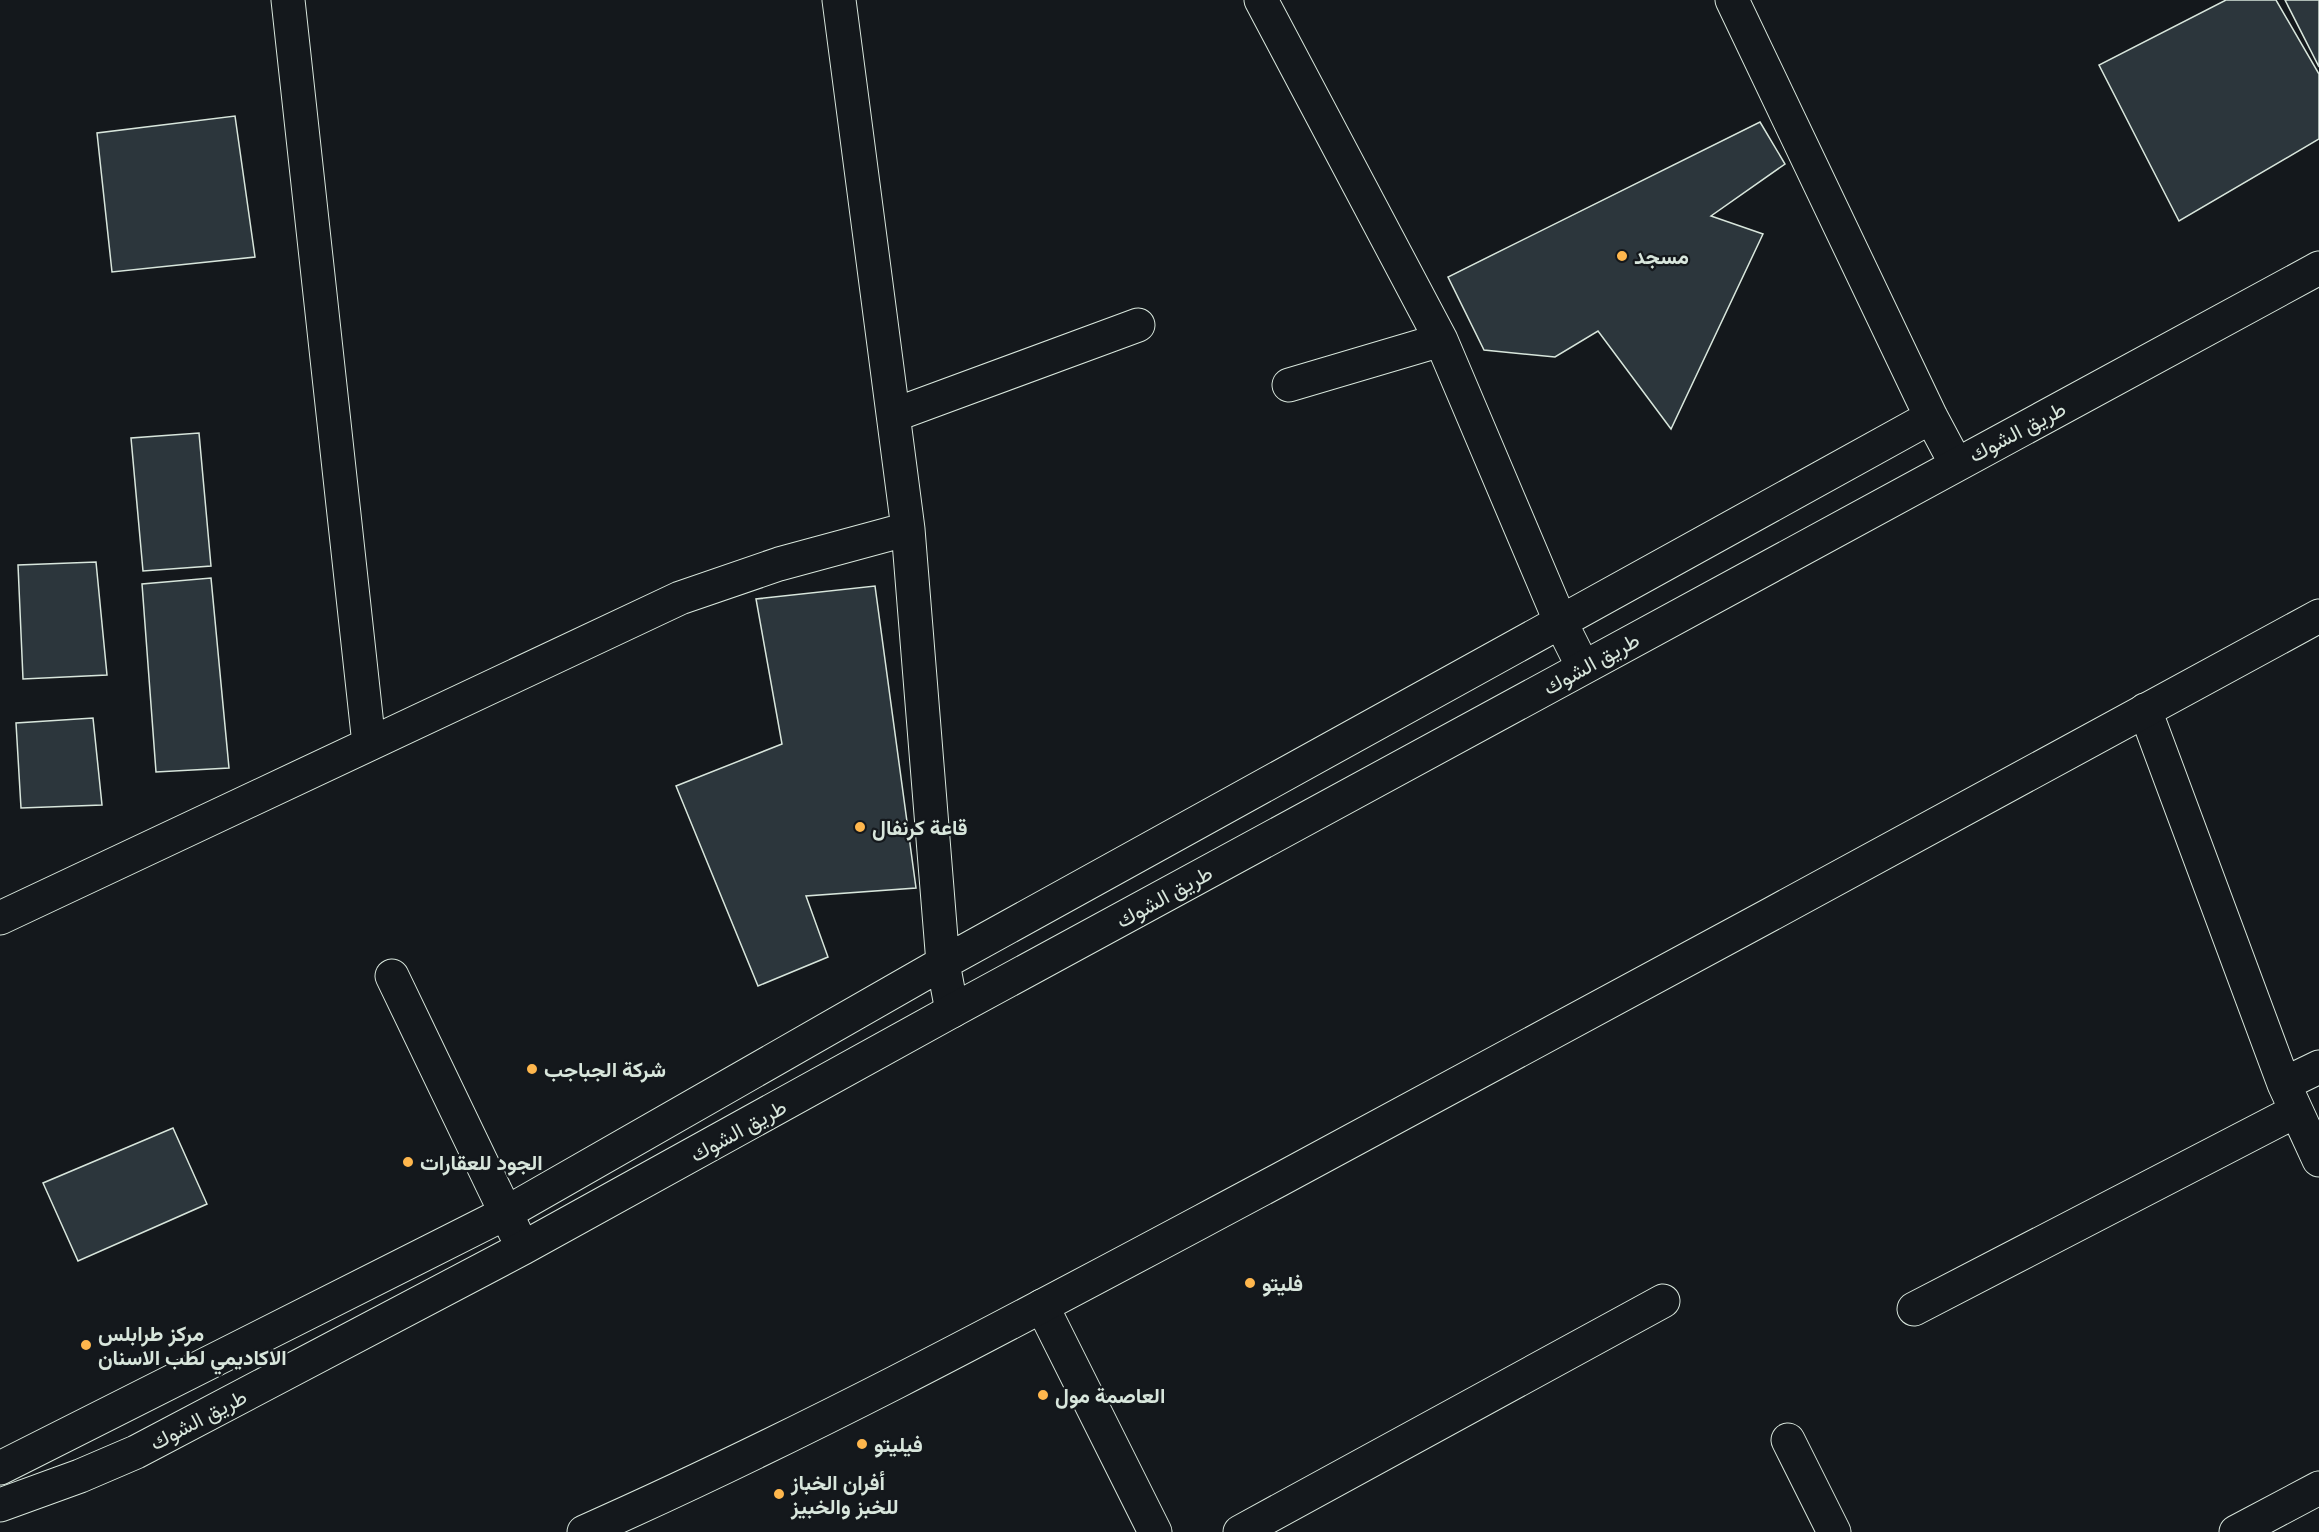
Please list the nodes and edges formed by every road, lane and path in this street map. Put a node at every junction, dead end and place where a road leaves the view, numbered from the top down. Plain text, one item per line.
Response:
1 (288, 0) edge
2 (839, 0) edge
3 (1261, 0) edge
4 (1732, 0) edge
5 (2319, 268) edge
6 (1138, 325) dead end
7 (1441, 340) junction
8 (1289, 385) dead end
9 (894, 415) junction
10 (1931, 417) junction
11 (1956, 464) junction
12 (908, 529) junction
13 (2319, 616) edge
14 (1561, 623) junction
15 (1583, 667) junction
16 (2145, 710) junction
17 (369, 744) junction
18 (0, 918) edge
19 (944, 963) junction
20 (392, 976) dead end
21 (952, 1011) junction
22 (2319, 1067) edge
23 (2290, 1098) junction
24 (2319, 1160) edge
25 (506, 1213) junction
26 (523, 1248) junction
27 (1663, 1301) dead end
28 (1042, 1306) junction
29 (1914, 1309) dead end
30 (1788, 1440) dead end
31 (0, 1468) edge
32 (2319, 1488) edge
33 (0, 1505) edge
34 (584, 1532) edge
35 (1155, 1532) edge
36 (1240, 1532) edge
37 (1834, 1532) edge
38 (2236, 1532) edge

1 - 17 street
2 - 9 street
3 - 7 street
4 - 10 street
5 - 11 street, طريق الشوك
6 - 9 street
7 - 8 street
7 - 14 street
9 - 12 street
10 - 11 street
10 - 14 street
11 - 15 street, طريق الشوك
12 - 17 street
12 - 19 street
13 - 16 street
14 - 15 street
14 - 19 street
15 - 21 street, طريق الشوك
16 - 23 street
16 - 28 street
17 - 18 street
19 - 21 street
19 - 25 street
20 - 25 street
21 - 26 street, طريق الشوك
22 - 23 street
23 - 24 street
23 - 29 street
25 - 26 street
25 - 31 street
26 - 33 street, طريق الشوك
27 - 36 street
28 - 34 street
28 - 35 street
30 - 37 street
32 - 38 street

